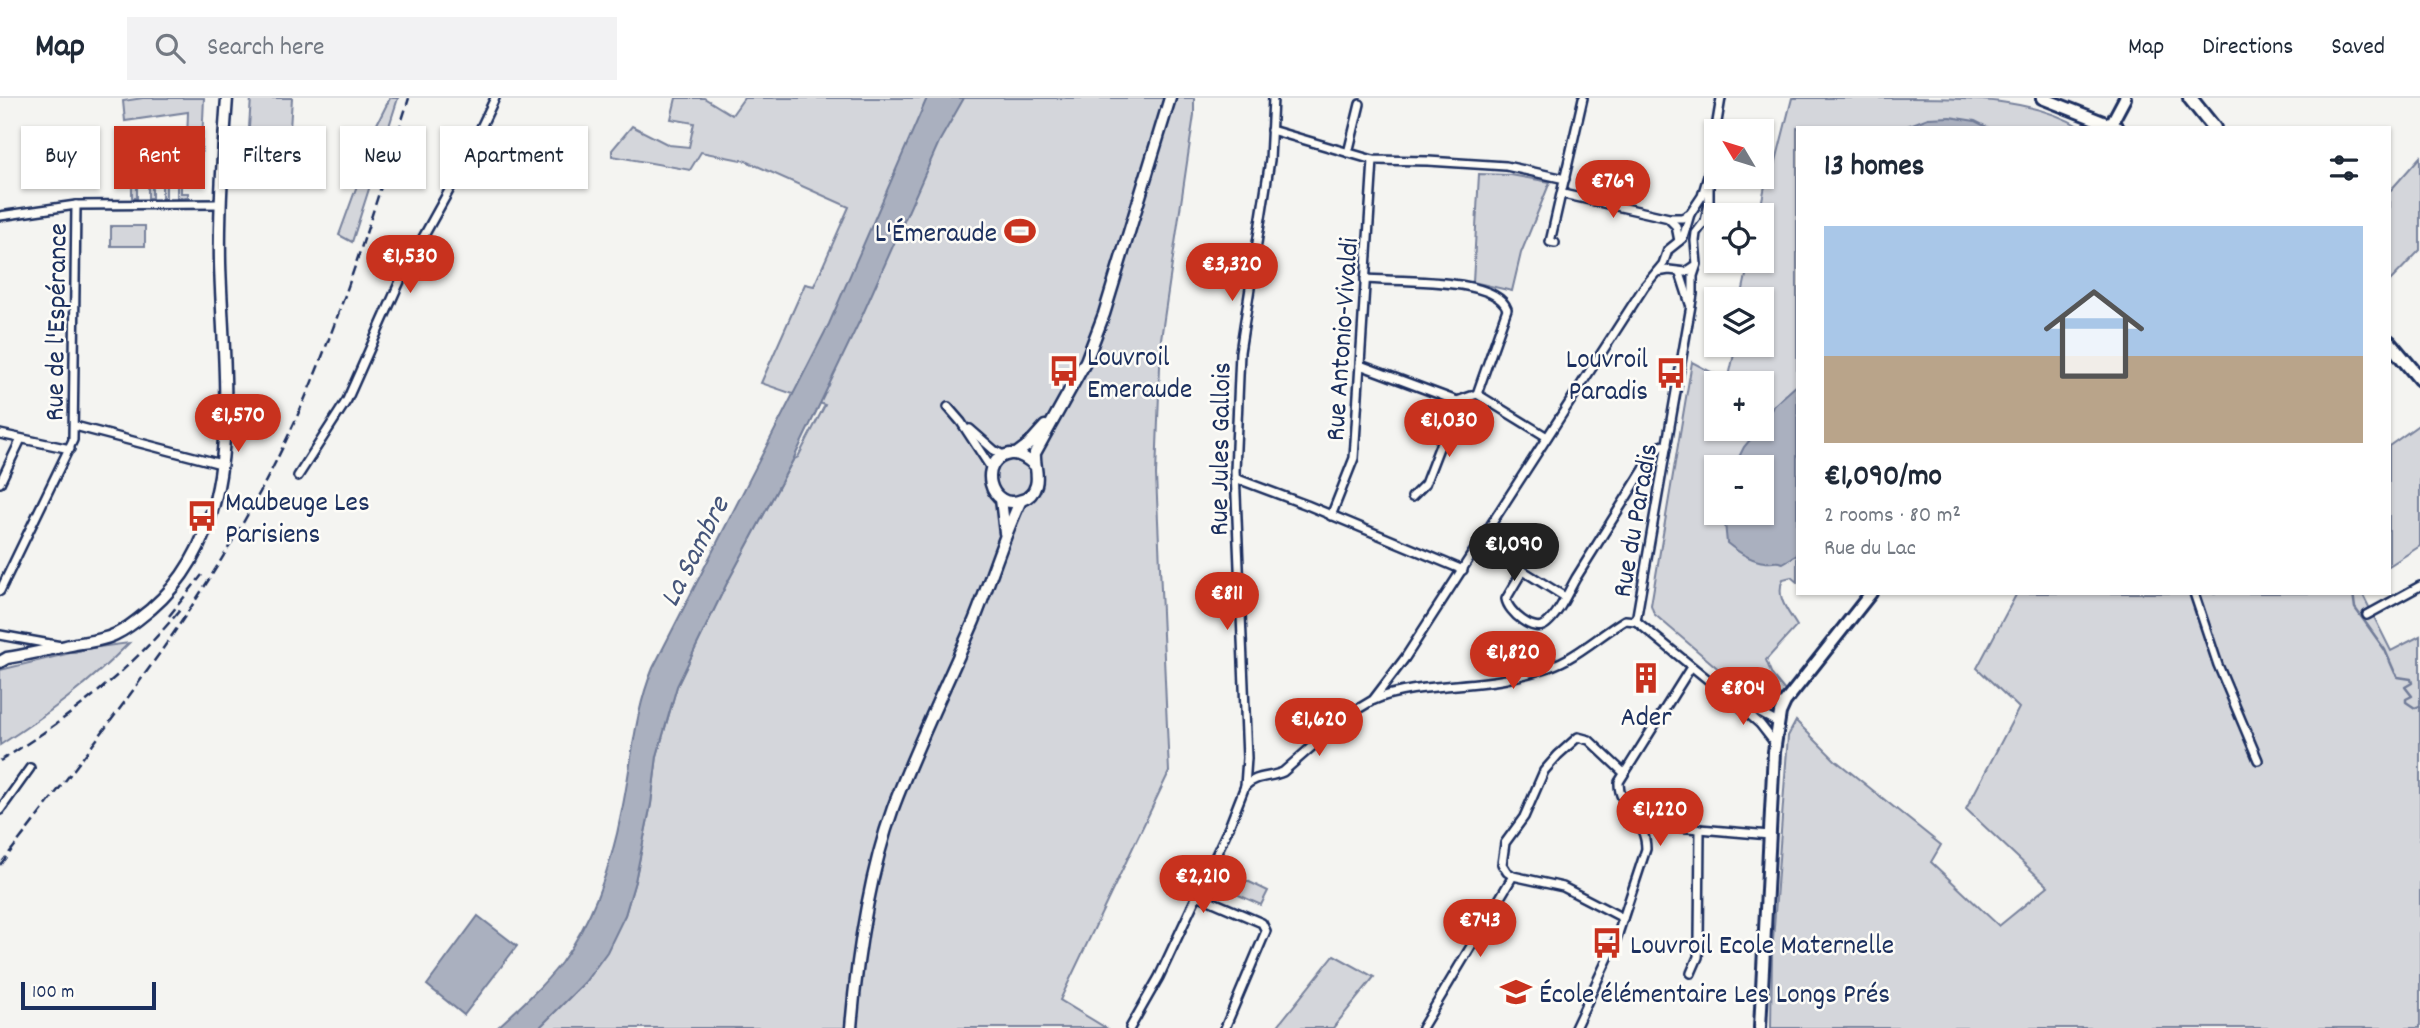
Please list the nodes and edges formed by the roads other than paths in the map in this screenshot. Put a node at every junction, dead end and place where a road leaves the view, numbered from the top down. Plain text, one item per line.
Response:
1 (226, 98) edge
2 (495, 98) edge
3 (1170, 98) edge
4 (1273, 98) edge
5 (1584, 98) edge
6 (1721, 98) edge
7 (2042, 98) edge
8 (2125, 98) edge
9 (2190, 98) edge
10 (1360, 104) dead end
11 (1718, 119) edge
12 (2111, 126) edge
13 (2113, 126) edge
14 (2212, 126) edge
15 (1271, 130) junction
16 (1348, 153) junction
17 (1373, 160) junction
18 (1565, 179) junction
19 (1704, 187) edge
20 (1563, 194) junction
21 (221, 204) junction
22 (76, 205) junction
23 (1693, 211) junction
24 (1704, 211) edge
25 (0, 216) edge
26 (1669, 218) junction
27 (1704, 221) edge
28 (1679, 241) junction
29 (1555, 243) dead end
30 (1667, 256) junction
31 (1697, 264) junction
32 (1656, 272) junction
33 (1677, 272) junction
34 (1365, 279) junction
35 (1690, 309) junction
36 (2391, 344) edge
37 (1360, 365) junction
38 (2420, 379) edge
39 (1477, 394) junction
40 (1457, 401) junction
41 (948, 407) dead end
42 (1056, 413) junction
43 (961, 422) junction
44 (75, 426) junction
45 (0, 435) edge
46 (1547, 437) junction
47 (21, 439) junction
48 (1667, 445) junction
49 (70, 449) junction
50 (1011, 455) junction
51 (221, 464) junction
52 (1034, 465) junction
53 (991, 468) junction
54 (298, 476) dead end
55 (1235, 478) junction
56 (0, 482) edge
57 (1412, 496) dead end
58 (1001, 499) junction
59 (1020, 502) junction
60 (1331, 516) junction
61 (1005, 541) junction
62 (1480, 544) junction
63 (1464, 569) junction
64 (1522, 572) junction
65 (2420, 586) edge
66 (0, 591) edge
67 (1869, 595) edge
68 (2195, 595) edge
69 (1565, 597) junction
70 (2367, 615) dead end
71 (1636, 621) junction
72 (0, 635) edge
73 (65, 646) junction
74 (0, 662) edge
75 (1691, 667) junction
76 (1728, 696) junction
77 (1373, 700) junction
78 (1785, 702) junction
79 (1756, 709) junction
80 (1778, 723) junction
81 (1774, 742) junction
82 (2258, 760) dead end
83 (30, 768) dead end
84 (1624, 774) junction
85 (1245, 786) junction
86 (0, 810) edge
87 (1641, 824) junction
88 (1700, 830) junction
89 (1770, 835) junction
90 (1513, 876) junction
91 (1197, 894) junction
92 (1623, 918) junction
93 (1691, 973) dead end
94 (851, 1028) edge
95 (1130, 1028) edge
96 (1225, 1028) edge
97 (1422, 1028) edge
98 (1575, 1028) edge
99 (1760, 1028) edge

1 - 21 street
2 - 54 street
3 - 42 street
4 - 15 street, Rue Jules Gallois
5 - 18 street
6 - 11 street
7 - 12 main road
8 - 13 main road
9 - 14 main road
10 - 16 street
15 - 16 street
15 - 55 street, Rue Jules Gallois
16 - 17 street
17 - 18 street
17 - 34 street, Rue Antonio-Vivaldi
18 - 20 street
19 - 23 street
20 - 26 street
20 - 29 street
21 - 22 street
21 - 51 street
22 - 25 street
22 - 44 street, Rue de l'Espérance
23 - 24 street
23 - 26 street
23 - 28 street
26 - 28 street
27 - 31 street, Rue du Paradis
28 - 30 street
30 - 32 street
30 - 33 street, Rue du Paradis
31 - 33 street
31 - 35 street, Rue du Paradis
32 - 33 street
32 - 46 street
33 - 35 street, Rue du Paradis
34 - 37 street, Rue Antonio-Vivaldi
34 - 39 street
35 - 48 street, Rue du Paradis
36 - 38 main road
37 - 40 street
37 - 60 street, Rue Antonio-Vivaldi
39 - 40 street
39 - 46 street
40 - 57 street
41 - 43 street
42 - 50 street
42 - 52 street
43 - 50 street
43 - 53 street
44 - 49 street, Rue de l'Espérance
44 - 51 street
45 - 47 street
46 - 62 street
47 - 49 street
47 - 56 street
48 - 69 street
48 - 71 street, Rue du Paradis
49 - 66 street, Rue de l'Espérance
50 - 52 street
50 - 53 street
51 - 73 street
52 - 59 street
53 - 58 street
55 - 60 street
55 - 85 street, Rue Jules Gallois
58 - 59 street
58 - 61 street
59 - 61 street
60 - 63 street
61 - 94 street
62 - 63 street
62 - 64 street
63 - 77 street
64 - 69 street
64 - 69 street
65 - 70 street
67 - 78 main road
68 - 82 street
71 - 75 street, Rue du Paradis
71 - 77 street
72 - 73 street
73 - 74 street
75 - 76 street, Rue du Paradis
75 - 84 street
76 - 79 street, Rue du Paradis
76 - 81 street, Rue du Paradis
77 - 85 street
78 - 79 street
78 - 80 main road
79 - 80 street, Rue du Paradis
80 - 81 main road
81 - 89 main road
83 - 86 street
84 - 87 street
84 - 90 street
85 - 91 street, Rue Jules Gallois
87 - 88 street
87 - 92 street
88 - 89 street
88 - 93 street
89 - 99 main road
90 - 92 street
90 - 97 street
91 - 95 street, Rue Jules Gallois
91 - 96 street
92 - 98 street

